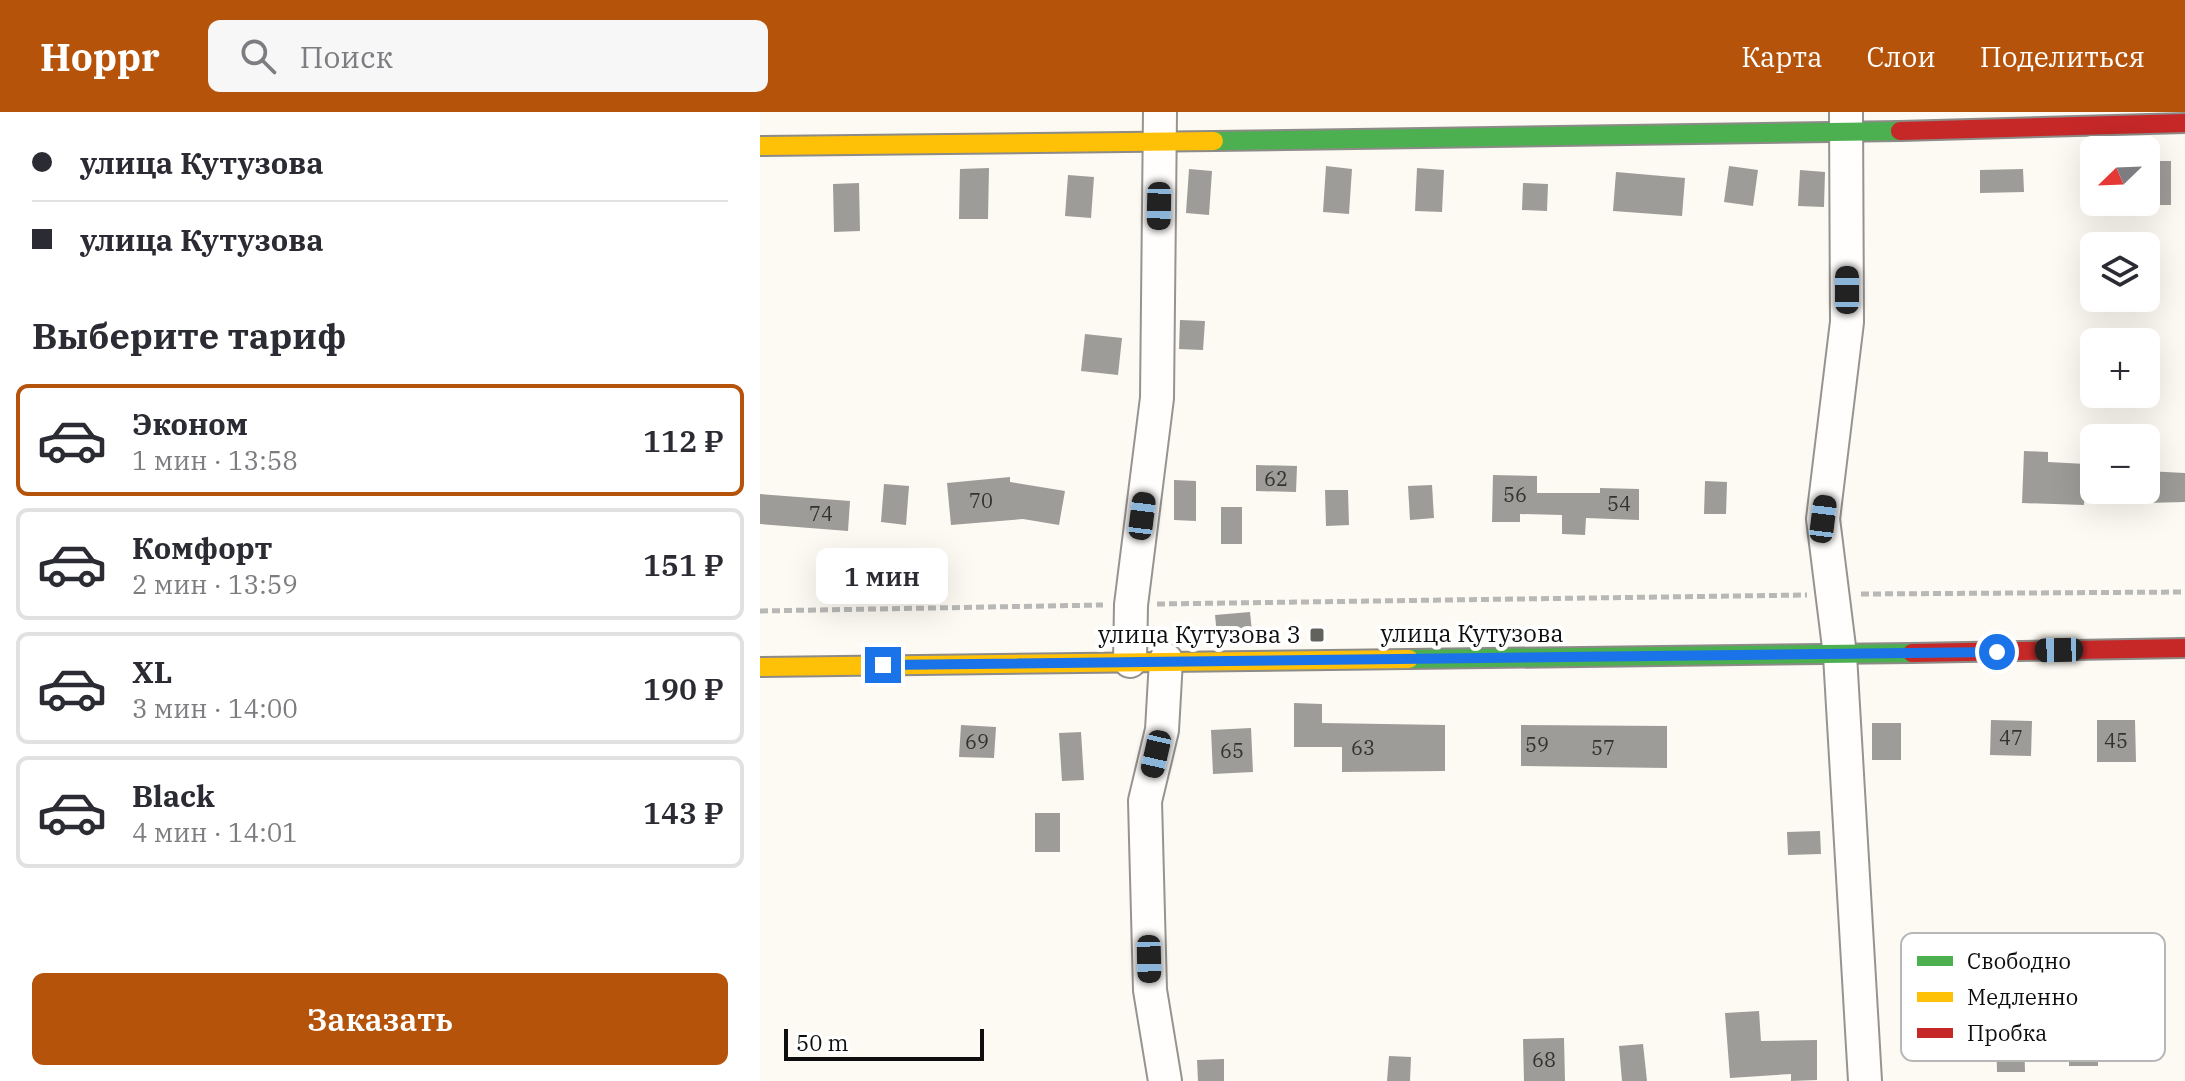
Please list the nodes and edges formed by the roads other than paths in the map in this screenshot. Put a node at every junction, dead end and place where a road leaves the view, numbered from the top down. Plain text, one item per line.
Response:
1 (1846, 123) edge
2 (2185, 123) edge
3 (1160, 127) edge
4 (760, 146) edge
5 (2185, 648) edge
6 (1840, 655) junction
7 (1166, 660) junction
8 (1130, 661) junction
9 (760, 667) edge
10 (1165, 1081) edge
11 (1865, 1081) edge

1 - 2 street
1 - 3 street
1 - 6 street
3 - 4 street
3 - 8 street
5 - 6 street, улица Кутузова
6 - 7 street, улица Кутузова
6 - 11 street
7 - 8 street, улица Кутузова
7 - 10 street
8 - 9 street, улица Кутузова

